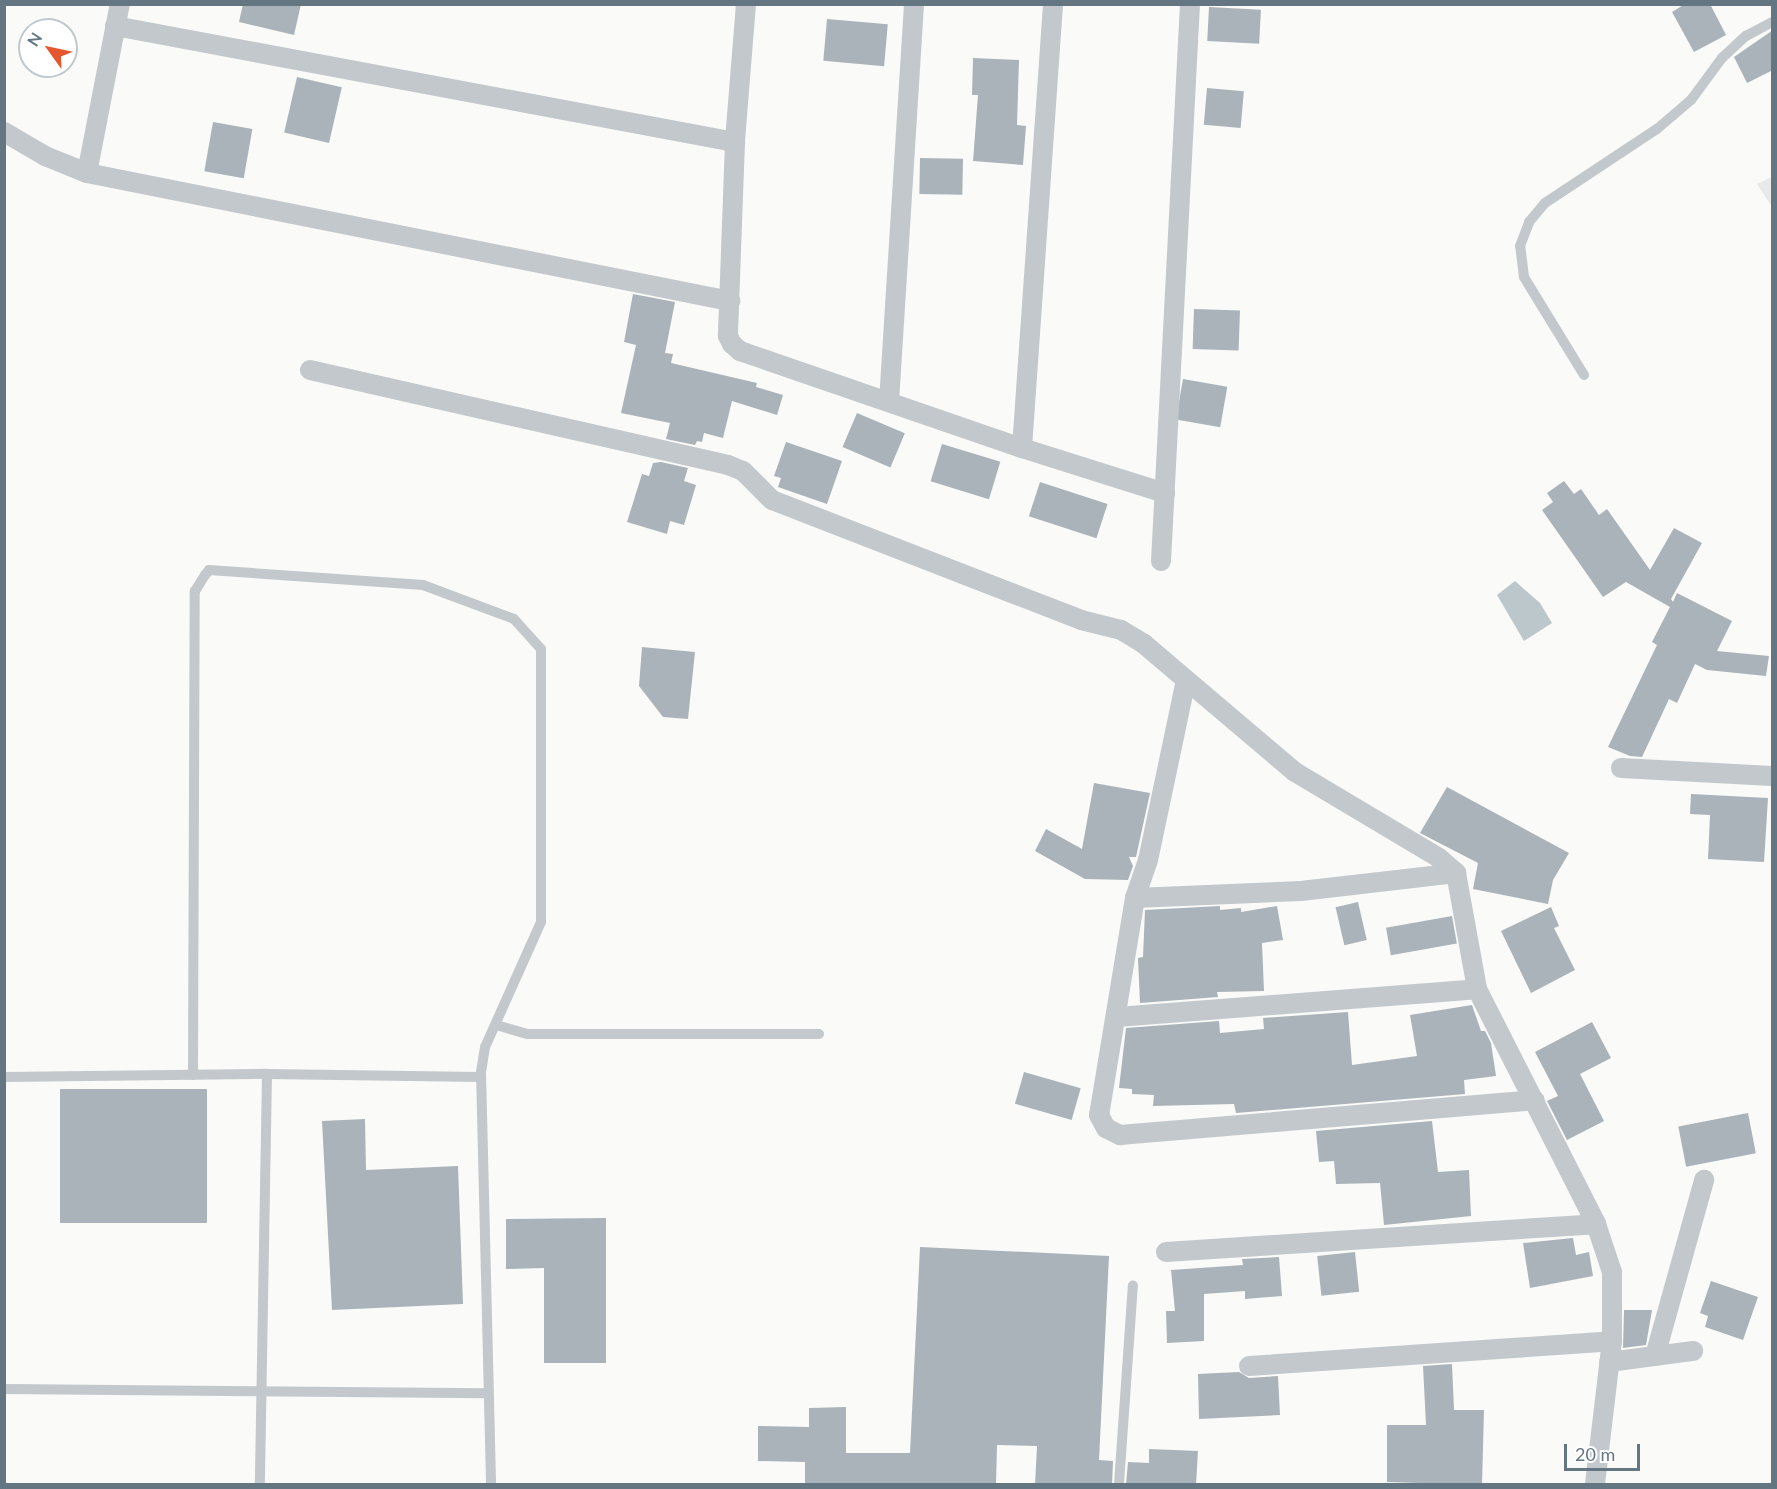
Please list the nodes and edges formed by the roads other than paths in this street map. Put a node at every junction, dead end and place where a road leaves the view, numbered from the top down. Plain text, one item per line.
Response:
1 (120, 4) edge
2 (746, 4) edge
3 (914, 4) edge
4 (1053, 4) edge
5 (1190, 4) edge
6 (1773, 22) edge
7 (115, 26) junction
8 (4, 132) edge
9 (735, 142) junction
10 (87, 173) junction
11 (730, 301) junction
12 (310, 370) dead end
13 (1584, 375) dead end
14 (889, 402) junction
15 (1022, 448) junction
16 (1165, 493) junction
17 (1161, 561) dead end
18 (1186, 680) junction
19 (1621, 768) dead end
20 (1773, 776) edge
21 (1456, 873) junction
22 (1135, 898) junction
23 (1477, 989) junction
24 (1117, 1017) junction
25 (496, 1024) junction
26 (819, 1034) dead end
27 (267, 1074) junction
28 (193, 1075) junction
29 (4, 1077) edge
30 (481, 1077) junction
31 (1535, 1100) junction
32 (1704, 1180) dead end
33 (1596, 1224) junction
34 (1166, 1252) dead end
35 (1133, 1285) dead end
36 (1612, 1341) junction
37 (1693, 1351) dead end
38 (1655, 1356) junction
39 (1609, 1362) junction
40 (1249, 1366) dead end
41 (4, 1389) edge
42 (260, 1391) junction
43 (488, 1393) junction
44 (260, 1485) edge
45 (491, 1485) edge
46 (1119, 1485) edge
47 (1595, 1485) edge

1 - 7 street
2 - 9 street
3 - 14 street
4 - 15 street
5 - 16 street
6 - 13 lane
7 - 9 street
7 - 10 street
8 - 10 street
9 - 11 street
10 - 11 street
11 - 14 street
12 - 18 street
14 - 15 street
15 - 16 street
16 - 17 street
18 - 21 street
18 - 22 street
19 - 20 street
21 - 22 street
21 - 23 street
22 - 24 street
23 - 24 street
23 - 31 street
24 - 31 street
25 - 26 lane
25 - 28 lane
25 - 30 lane
27 - 28 lane
27 - 30 lane
27 - 42 lane
28 - 29 lane
30 - 43 lane
31 - 33 street
32 - 38 street
33 - 34 street
33 - 36 street
35 - 46 lane
36 - 39 street
36 - 40 street
37 - 38 street
38 - 39 street
39 - 47 street
41 - 42 lane
42 - 43 lane
42 - 44 lane
43 - 45 lane

